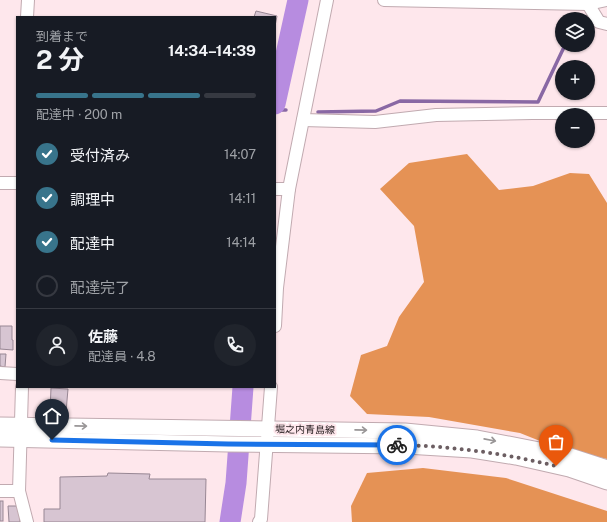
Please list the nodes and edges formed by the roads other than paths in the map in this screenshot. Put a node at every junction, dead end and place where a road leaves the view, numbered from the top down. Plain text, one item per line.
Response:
1 (28, 0) edge
2 (328, 0) edge
3 (384, 0) edge
4 (606, 0) edge
5 (580, 2) edge
6 (28, 16) edge
7 (607, 24) edge
8 (607, 113) edge
9 (303, 120) junction
10 (0, 183) edge
11 (16, 183) edge
12 (276, 189) edge
13 (289, 189) junction
14 (276, 313) edge
15 (0, 373) edge
16 (16, 374) edge
17 (22, 388) edge
18 (271, 388) edge
19 (0, 425) edge
20 (268, 428) junction
21 (20, 432) junction
22 (0, 439) edge
23 (267, 444) junction
24 (607, 468) edge
25 (607, 482) edge
26 (0, 491) edge
27 (19, 492) junction
28 (27, 522) edge
29 (260, 522) edge

1 - 6 street
2 - 9 street
3 - 5 street
4 - 5 street
5 - 7 street
8 - 9 street
9 - 13 street
10 - 11 street
12 - 13 street
13 - 14 street
15 - 16 street
17 - 21 street
18 - 20 street
19 - 21 main road, 堀之内青島線
21 -> 20 main road, 堀之内青島線
20 - 23 street
20 -> 24 main road, 堀之内青島線
21 - 22 main road, 堀之内青島線
21 - 23 main road, 堀之内青島線
21 - 27 street
23 - 25 main road, 堀之内青島線
23 - 29 street
26 - 27 street
27 - 28 street

